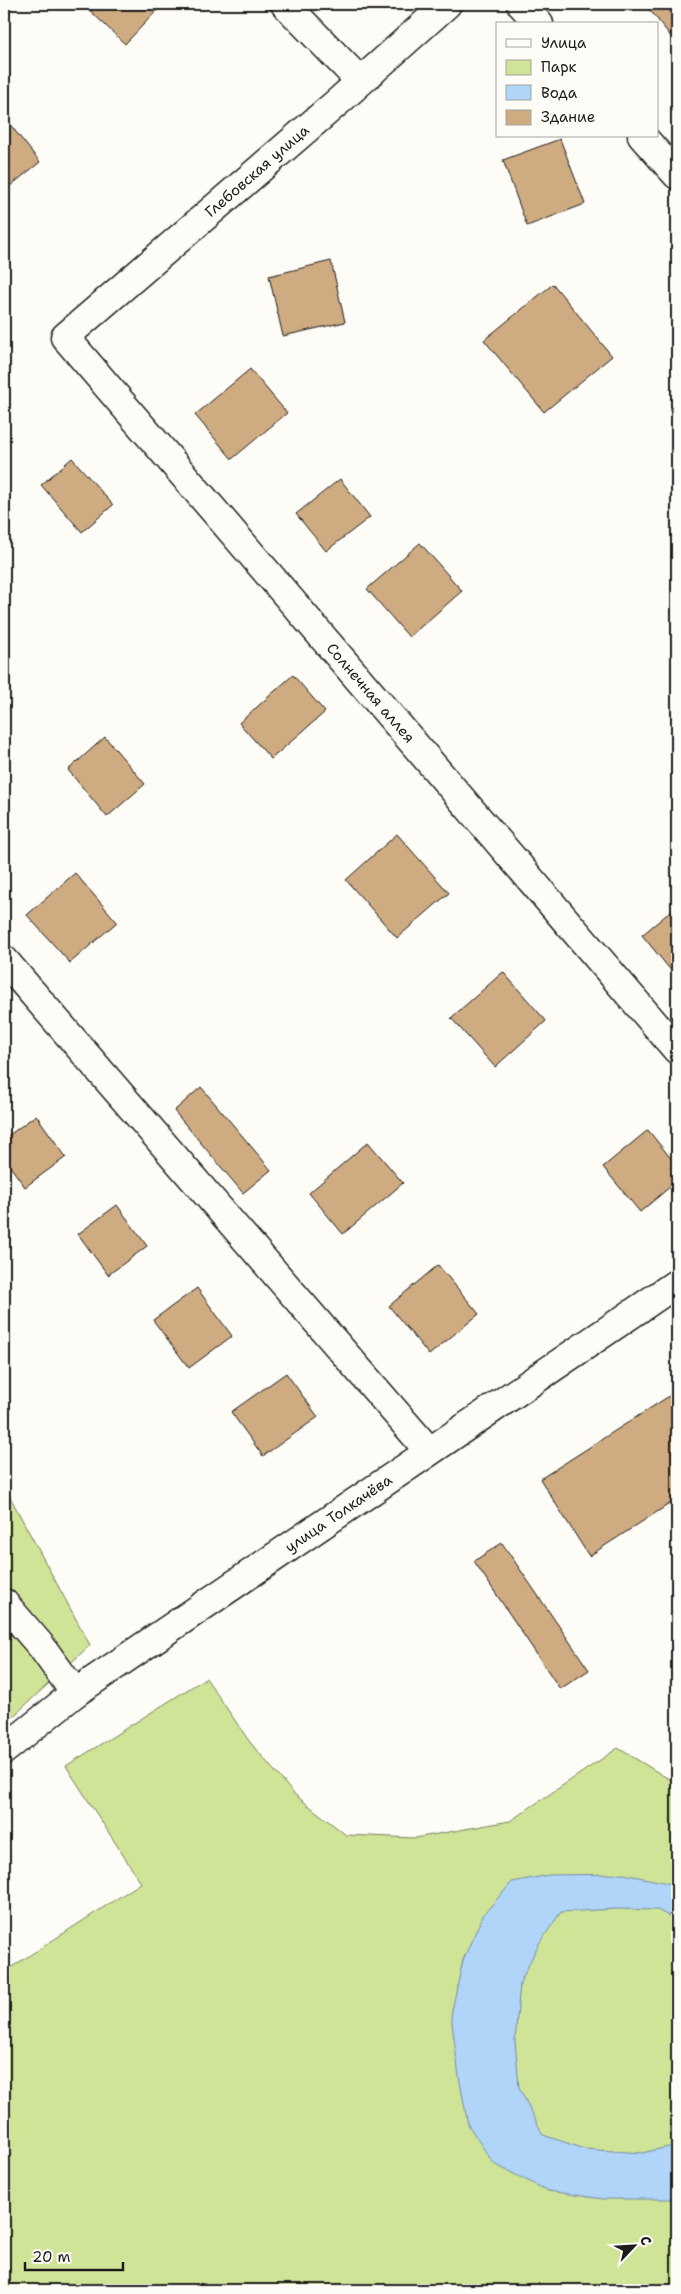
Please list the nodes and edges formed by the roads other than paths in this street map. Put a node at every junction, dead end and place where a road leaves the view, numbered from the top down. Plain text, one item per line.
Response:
1 (284, 4) edge
2 (447, 4) edge
3 (521, 4) edge
4 (537, 22) edge
5 (360, 81) junction
6 (644, 138) edge
7 (677, 175) edge
8 (65, 337) joint
9 (4, 960) edge
10 (677, 1050) edge
11 (677, 1283) edge
12 (429, 1452) junction
13 (4, 1603) edge
14 (75, 1694) junction
15 (4, 1750) edge

1 - 5 street
2 - 5 street, Глебовская улица
3 - 4 street
5 - 8 street, Глебовская улица
6 - 7 street
8 - 10 street, Солнечная аллея
9 - 12 street
11 - 12 street, улица Толкачёва
12 - 14 street, улица Толкачёва
13 - 14 street
14 - 15 street, улица Толкачёва

